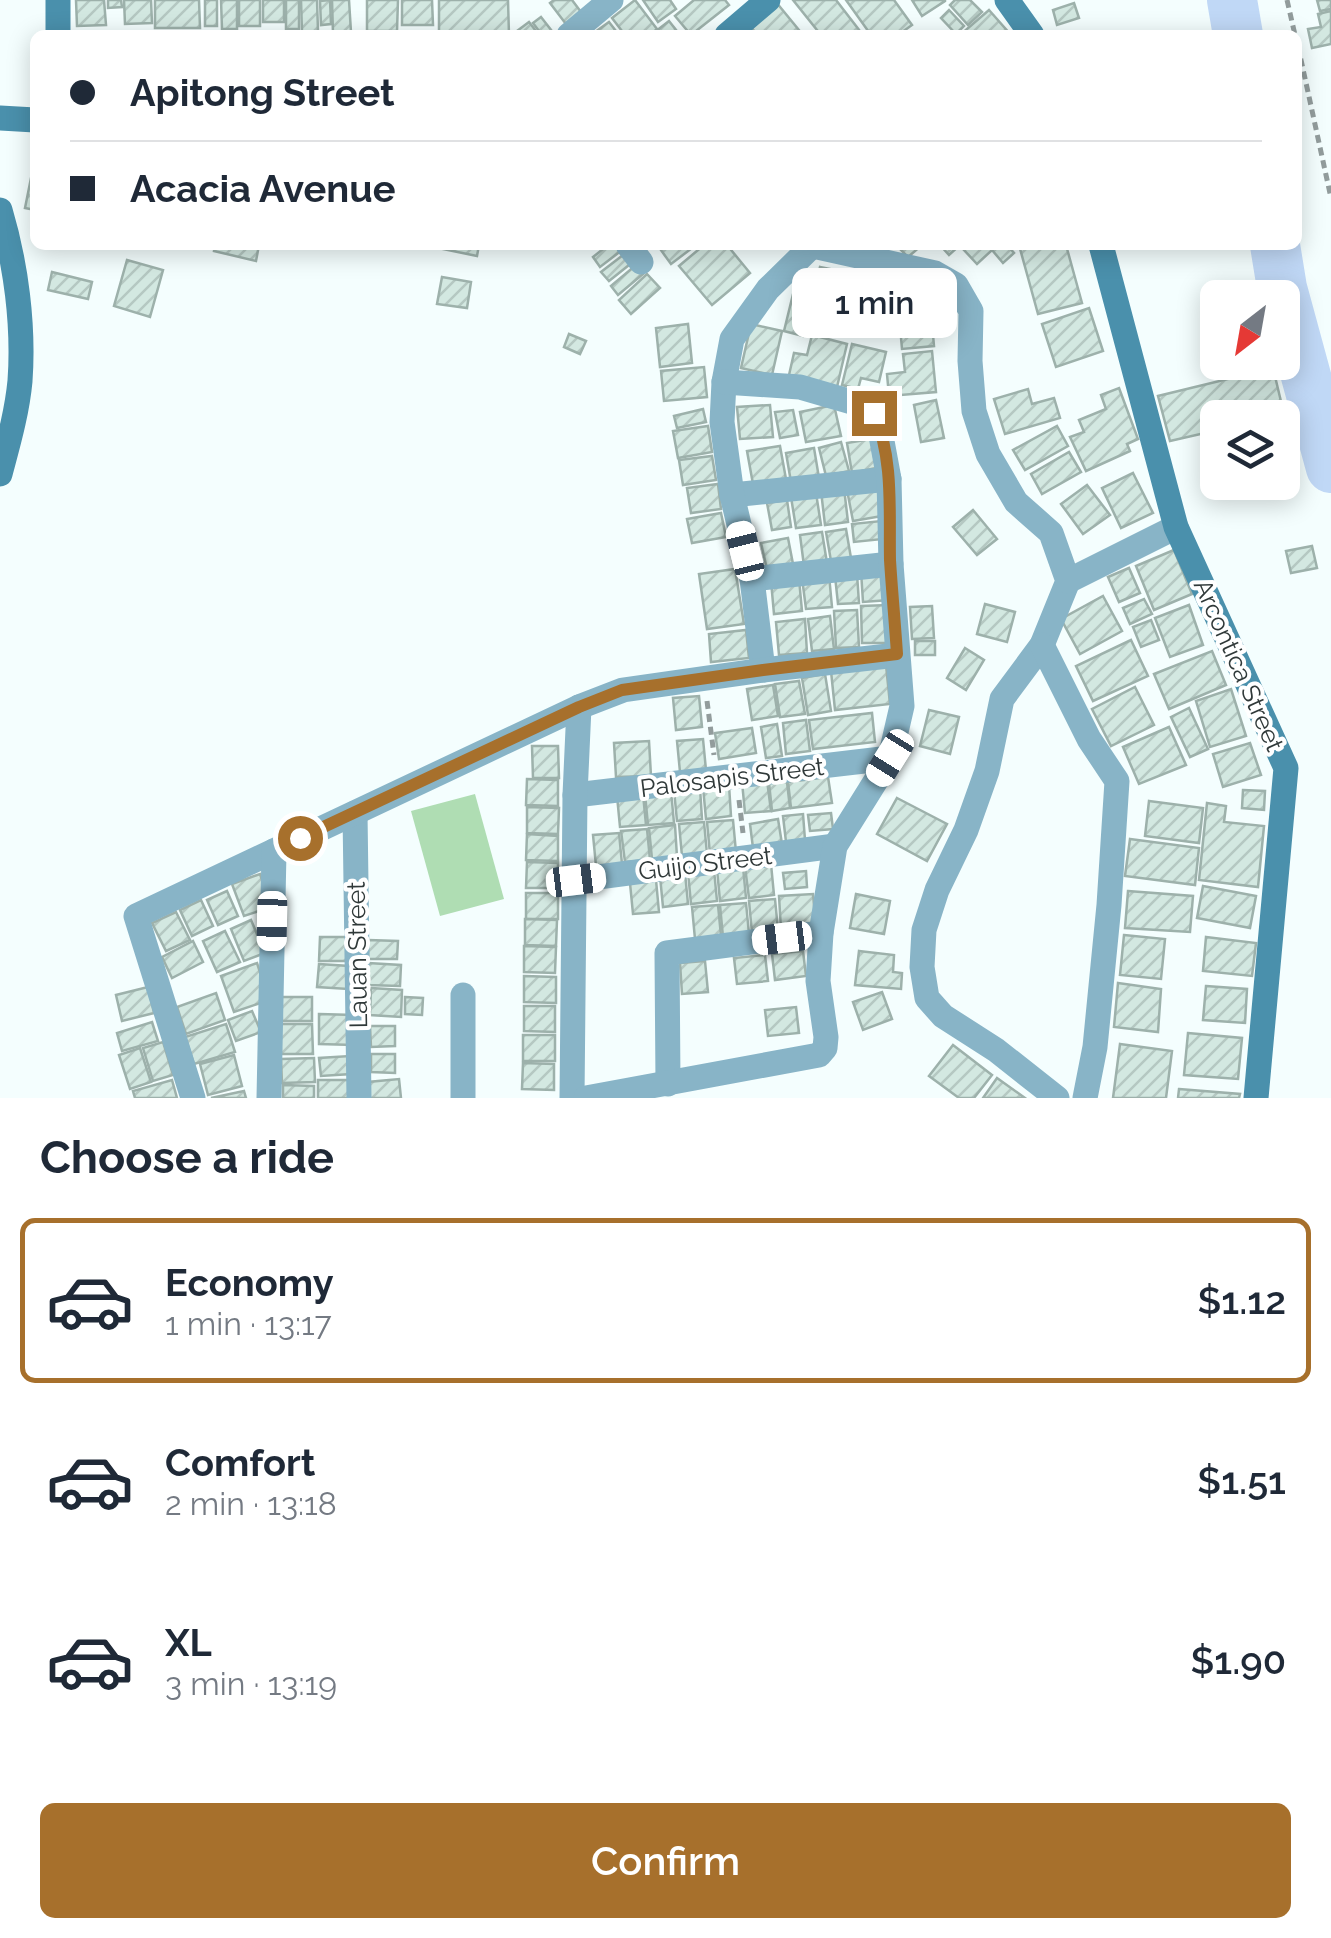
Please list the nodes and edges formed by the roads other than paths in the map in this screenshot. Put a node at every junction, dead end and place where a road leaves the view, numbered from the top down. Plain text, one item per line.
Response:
1 (58, 0) edge
2 (611, 0) edge
3 (768, 0) edge
4 (1008, 0) edge
5 (58, 30) edge
6 (576, 30) edge
7 (733, 30) edge
8 (1029, 30) edge
9 (0, 118) edge
10 (30, 120) edge
11 (0, 210) edge
12 (808, 250) edge
13 (835, 250) edge
14 (1102, 250) edge
15 (724, 382) junction
16 (0, 474) edge
17 (889, 479) junction
18 (732, 496) junction
19 (1176, 527) junction
20 (890, 564) junction
21 (752, 579) junction
22 (1068, 580) junction
23 (1042, 646) junction
24 (897, 654) junction
25 (763, 670) junction
26 (579, 707) junction
27 (890, 758) junction
28 (574, 796) junction
29 (355, 813) junction
30 (834, 846) junction
31 (274, 850) junction
32 (576, 880) junction
33 (821, 933) junction
34 (463, 996) dead end
35 (668, 1084) junction
36 (1045, 1094) edge
37 (193, 1098) edge
38 (269, 1098) edge
39 (359, 1098) edge
40 (463, 1098) edge
41 (572, 1098) edge
42 (586, 1098) edge
43 (1086, 1098) edge
44 (1256, 1098) edge

1 - 5 street
2 - 6 street
3 - 7 street
4 - 8 street
9 - 10 street
11 - 16 street
12 - 15 street
13 - 22 street
14 - 19 street, Arcontica Street
15 - 17 street
15 - 18 street
17 - 18 street
17 - 20 street
18 - 21 street
19 - 22 street
19 - 44 street, Arcontica Street
20 - 21 street
20 - 24 street
21 - 25 street
22 - 23 street
23 - 36 street
23 - 43 street
24 - 25 street
24 - 27 street
25 - 26 street
26 - 28 street
26 - 29 street
27 - 28 street, Palosapis Street
27 - 30 street
28 - 32 street
29 - 31 street
29 - 39 street, Lauan Street
30 - 32 street, Guijo Street
30 - 33 street
31 - 37 street
31 - 38 street
32 - 41 street
33 - 35 street
33 - 35 street
34 - 40 street
35 - 42 street

